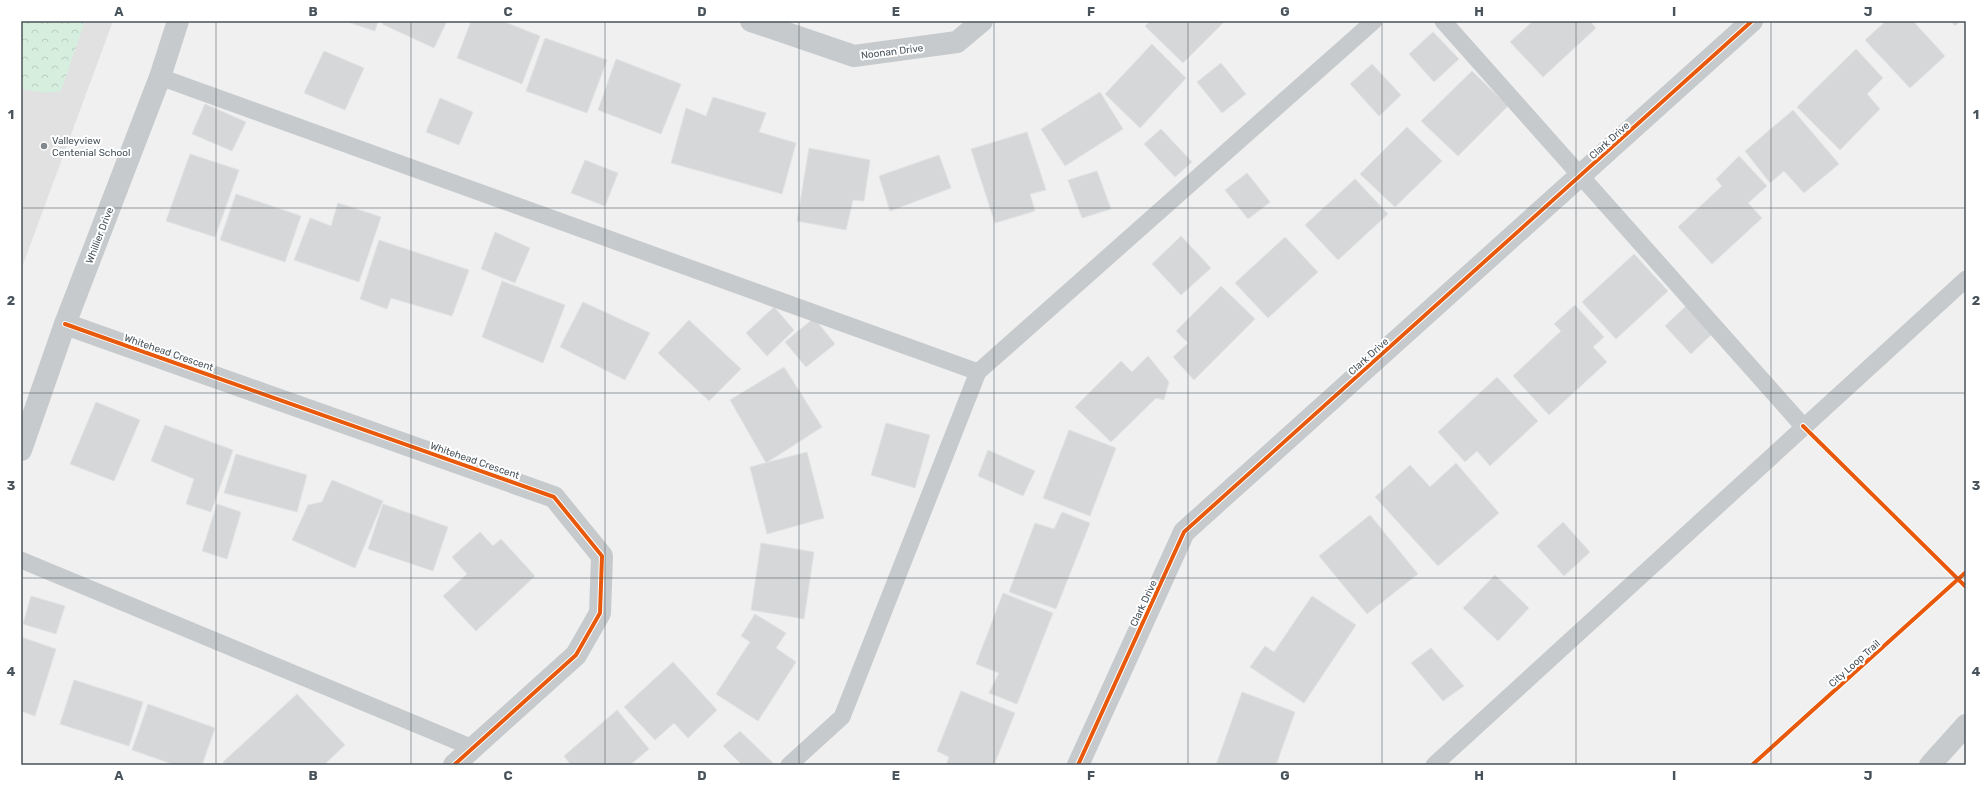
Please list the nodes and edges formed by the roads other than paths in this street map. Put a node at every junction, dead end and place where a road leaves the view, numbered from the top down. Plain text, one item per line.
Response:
1 (178, 21) edge
2 (751, 21) edge
3 (982, 21) edge
4 (1374, 21) edge
5 (1443, 21) edge
6 (1752, 21) edge
7 (160, 77) junction
8 (1580, 176) junction
9 (1966, 279) edge
10 (65, 324) junction
11 (978, 372) junction
12 (1803, 426) junction
13 (21, 450) edge
14 (21, 560) edge
15 (1966, 725) edge
16 (472, 748) junction
17 (454, 765) edge
18 (789, 765) edge
19 (1078, 765) edge
20 (1434, 765) edge
21 (1930, 765) edge

1 - 7 street, Whillier Drive
2 - 3 street, Noonan Drive
4 - 11 lane
5 - 8 lane
6 - 8 street, Clark Drive
7 - 10 street, Whillier Drive
7 - 11 lane
8 - 12 lane
8 - 19 street, Clark Drive
9 - 12 lane
10 - 13 street, Whillier Drive
10 - 16 street, Whitehead Crescent
11 - 18 lane
12 - 20 lane
14 - 16 lane
15 - 21 street
16 - 17 street, Whitehead Crescent

